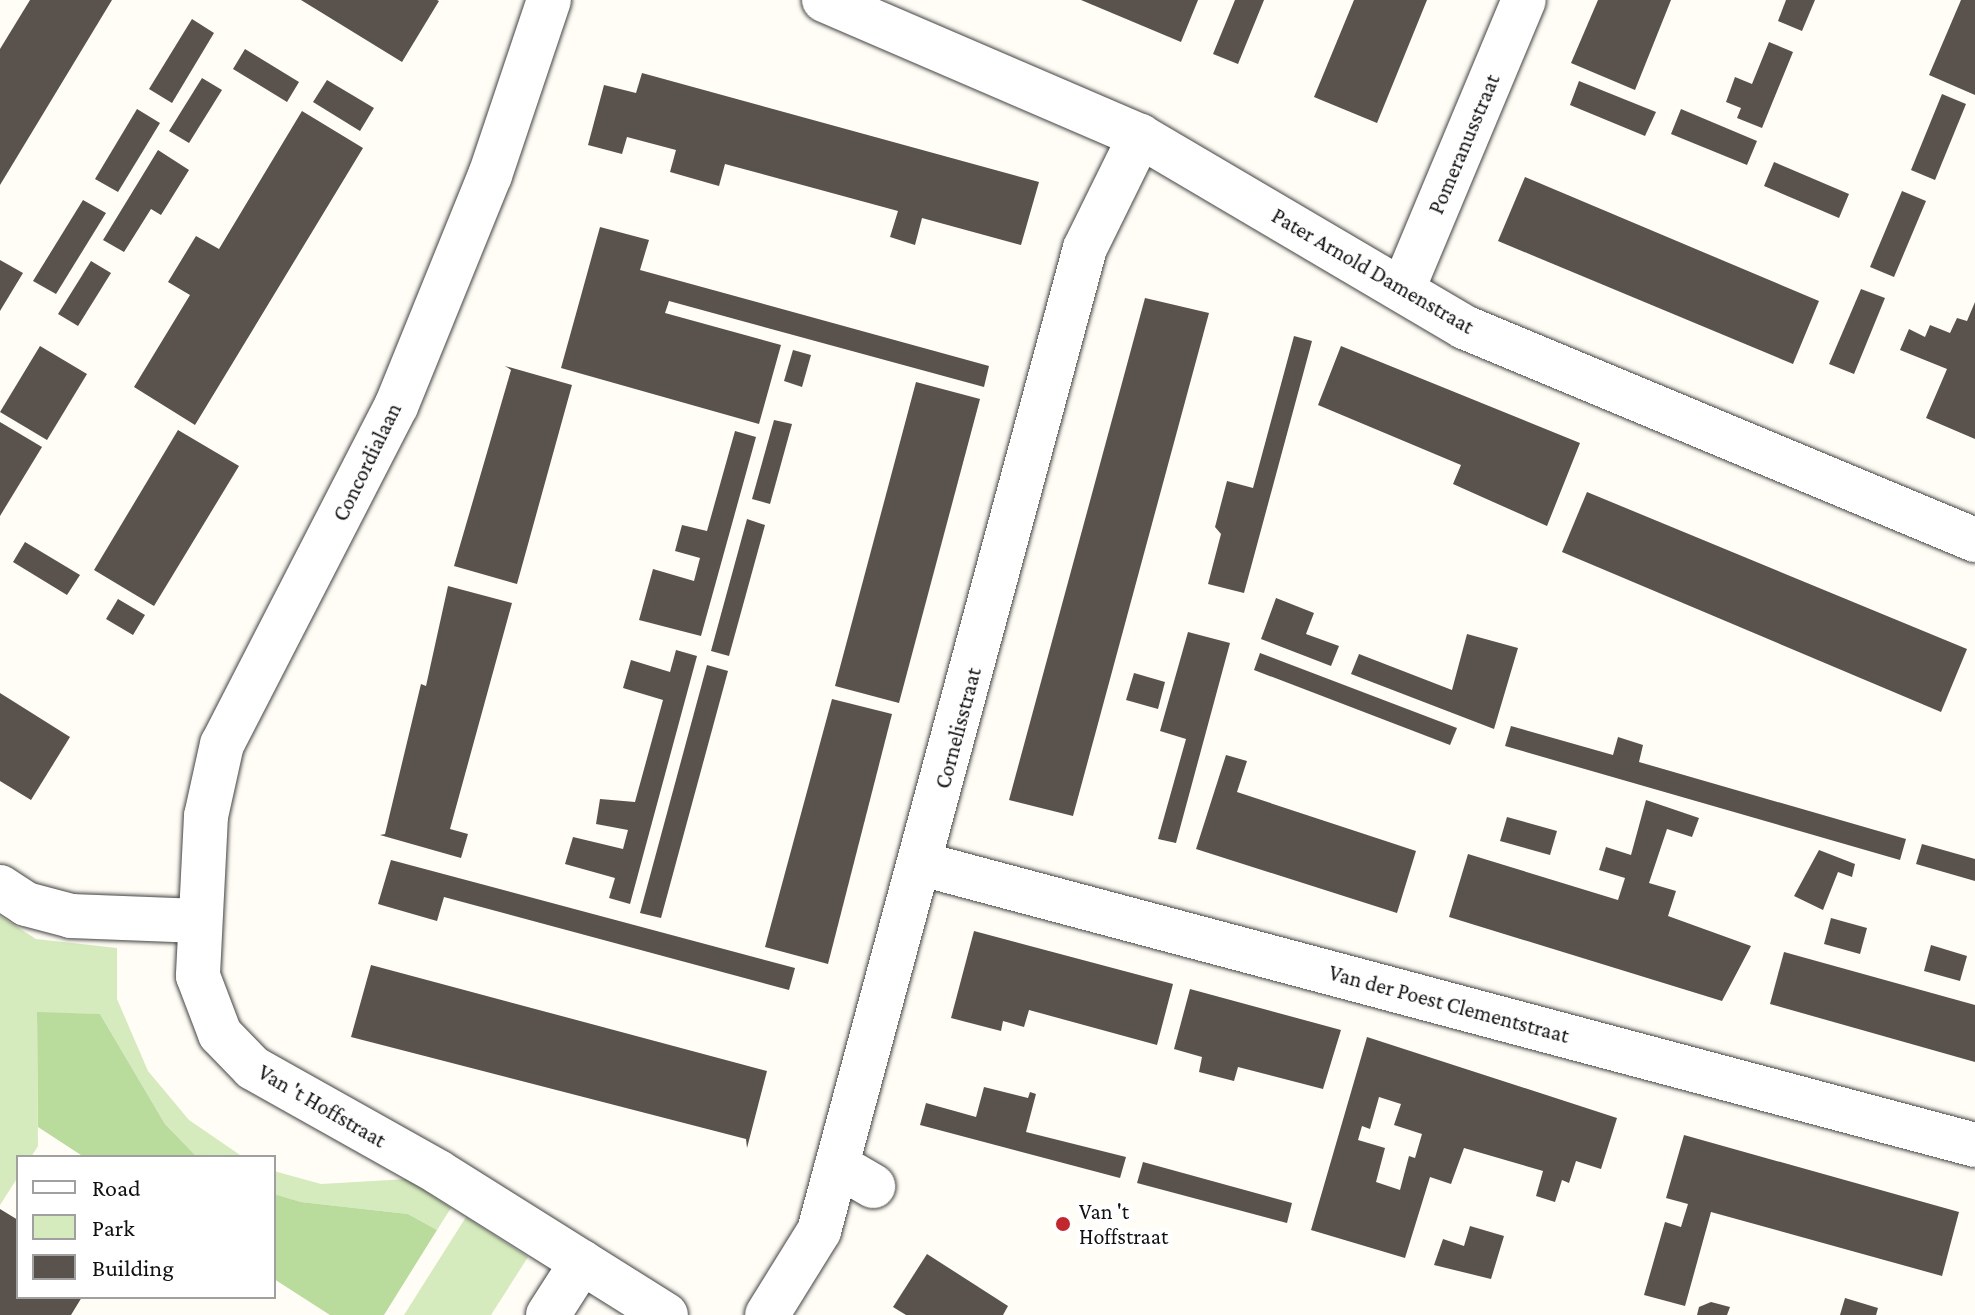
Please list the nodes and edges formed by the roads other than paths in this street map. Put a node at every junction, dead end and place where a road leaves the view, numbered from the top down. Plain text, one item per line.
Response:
1 (549, 0) edge
2 (824, 0) edge
3 (1524, 0) edge
4 (1140, 136) junction
5 (1403, 289) junction
6 (1975, 540) edge
7 (922, 864) junction
8 (0, 887) edge
9 (200, 921) junction
10 (1975, 1145) edge
11 (582, 1262) junction
12 (548, 1315) edge
13 (666, 1315) edge
14 (767, 1315) edge

1 - 9 street, Concordialaan
2 - 4 street, Pater Arnold Damenstraat
3 - 5 street, Pomeranusstraat
4 - 5 street, Pater Arnold Damenstraat
4 - 7 street, Cornelisstraat
5 - 6 street, Pater Arnold Damenstraat
7 - 10 street, Van der Poest Clementstraat
7 - 14 street, Cornelisstraat
8 - 9 street
9 - 11 street, Van 't Hoffstraat
11 - 12 street
11 - 13 street, Van 't Hoffstraat

